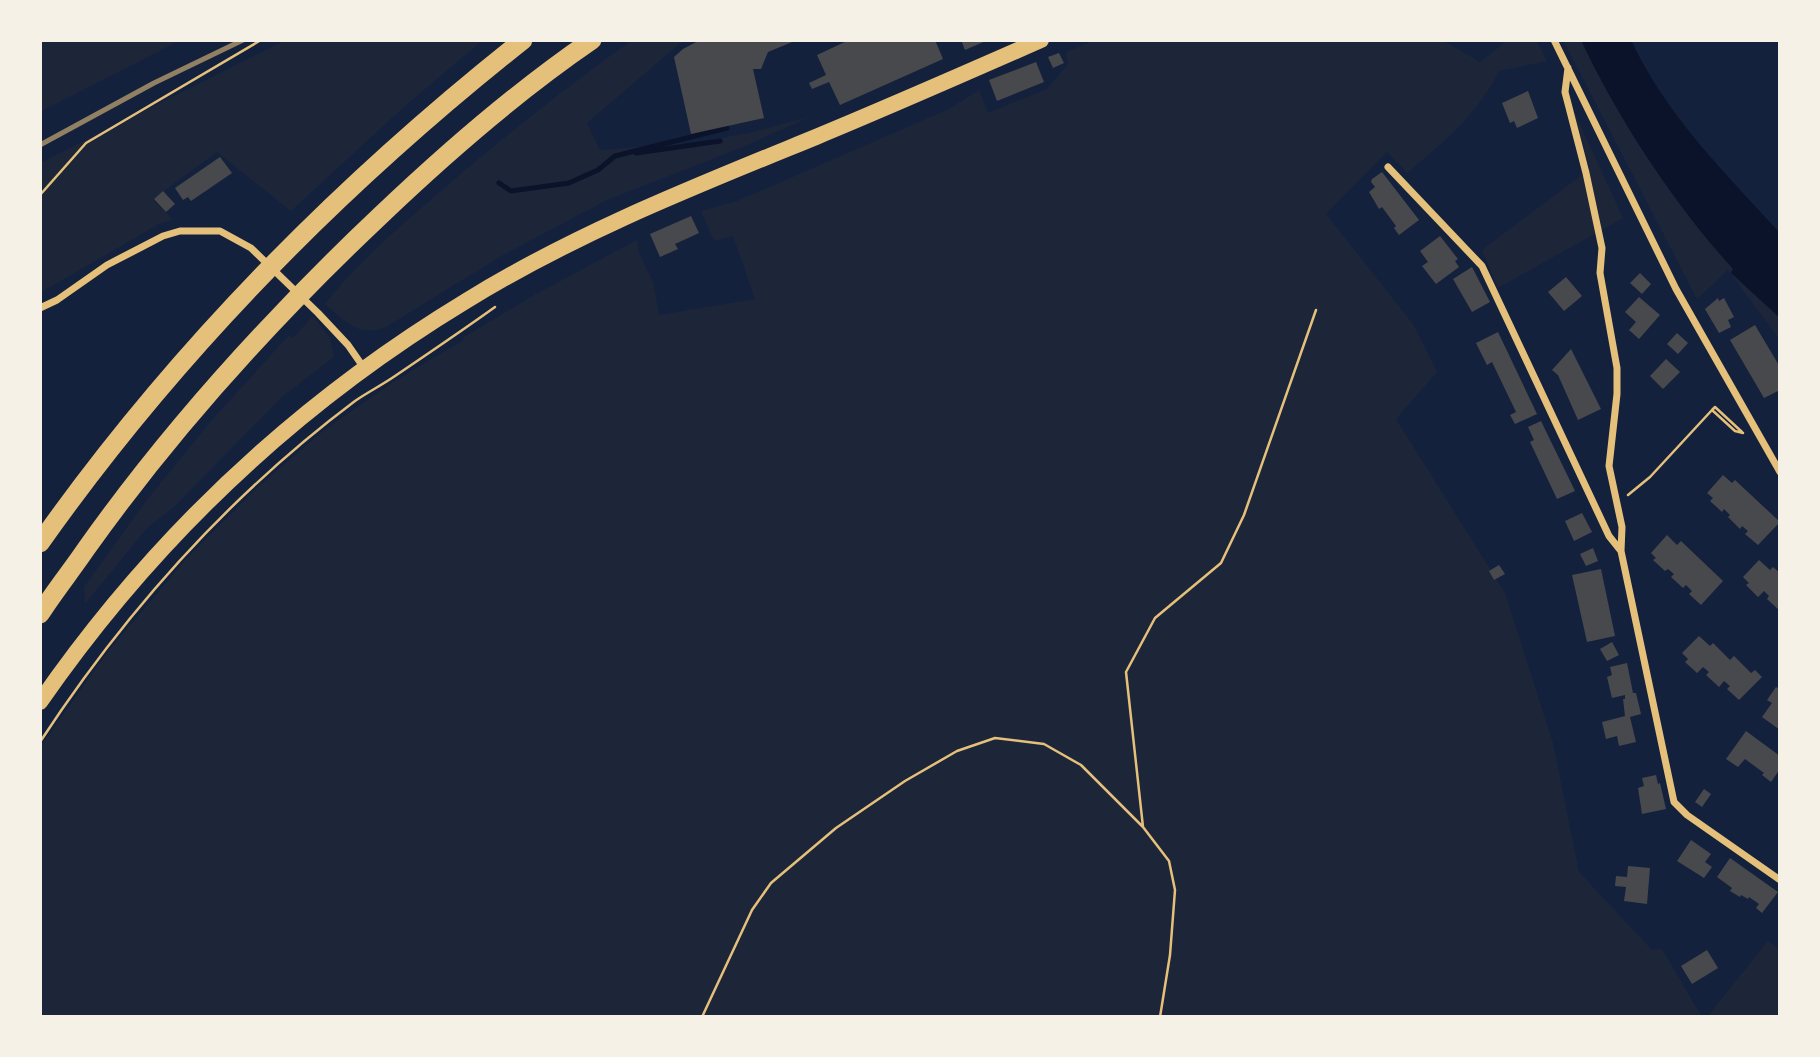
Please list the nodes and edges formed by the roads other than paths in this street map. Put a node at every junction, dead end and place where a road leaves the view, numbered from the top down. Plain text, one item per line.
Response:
1 (523, 40) edge
2 (592, 40) edge
3 (1041, 40) edge
4 (1554, 40) edge
5 (1567, 68) junction
6 (1388, 167) dead end
7 (40, 308) edge
8 (364, 368) junction
9 (1780, 472) edge
10 (40, 543) edge
11 (1621, 551) junction
12 (40, 614) edge
13 (40, 702) edge
14 (1780, 880) edge

1 - 10 highway
2 - 12 highway
3 - 8 main road
4 - 5 street
5 - 9 street
5 - 11 street
6 - 11 street
7 - 8 street
8 - 13 main road
11 - 14 street

